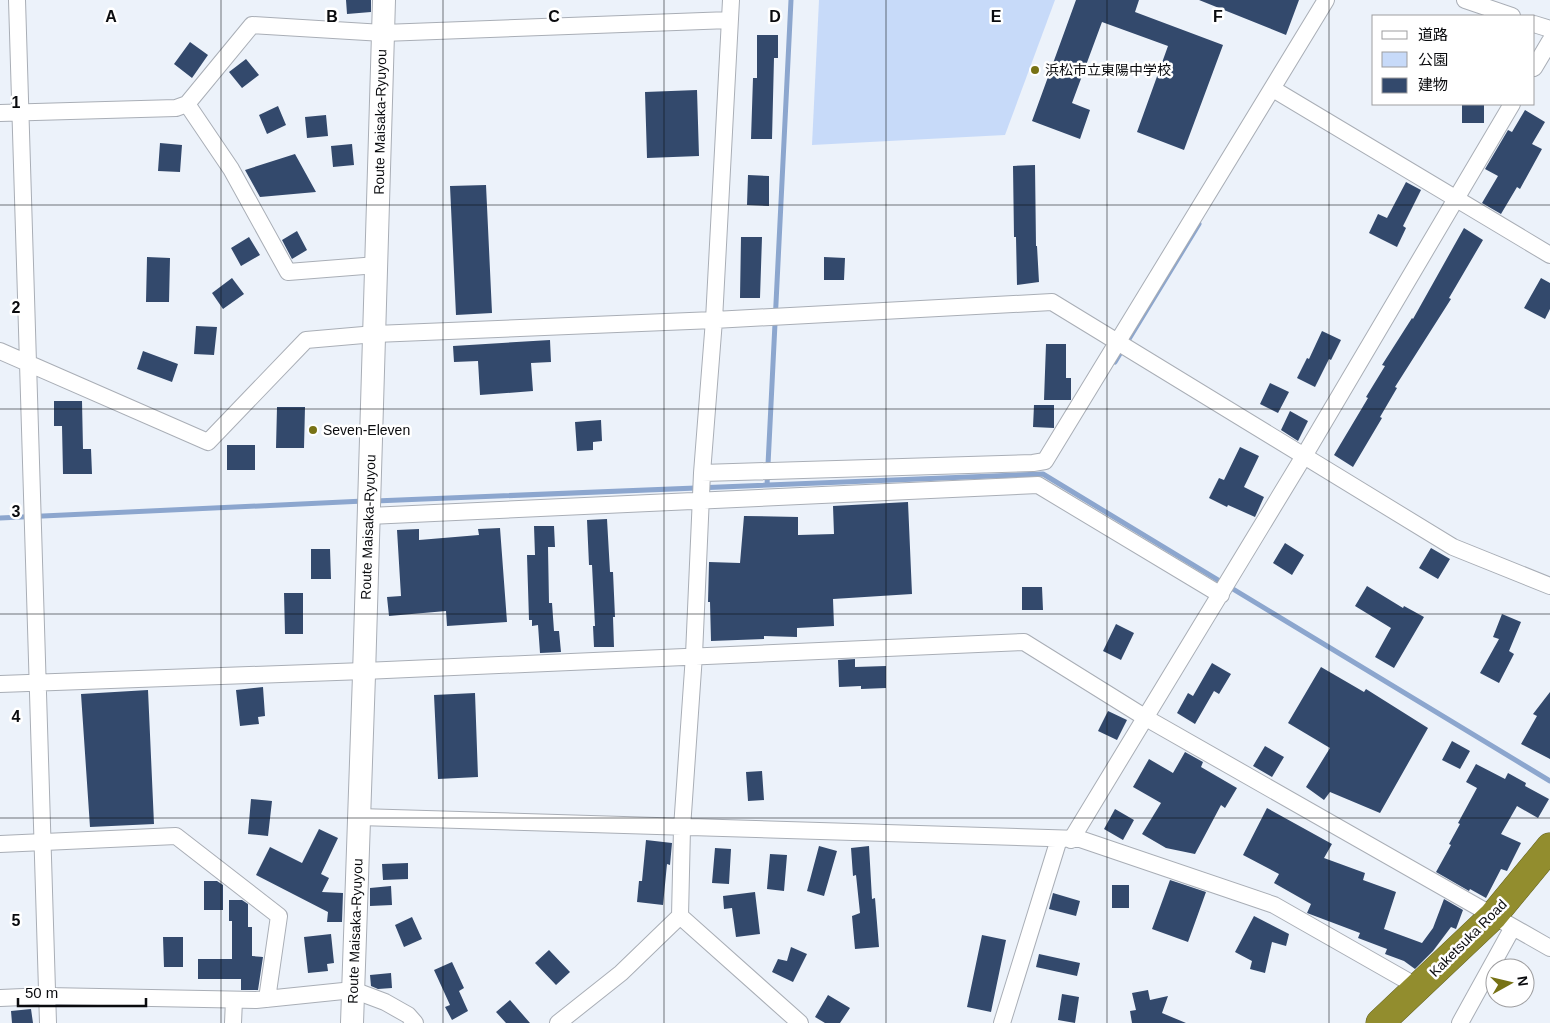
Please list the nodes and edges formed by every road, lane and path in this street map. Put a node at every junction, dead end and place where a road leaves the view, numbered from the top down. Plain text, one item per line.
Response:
1 (17, 0) edge
2 (384, 0) edge
3 (731, 0) edge
4 (1326, 0) edge
5 (1465, 0) edge
6 (1509, 15) edge
7 (730, 20) junction
8 (1535, 24) edge
9 (1550, 29) edge
10 (383, 34) junction
11 (1550, 41) edge
12 (1535, 66) edge
13 (1273, 89) junction
14 (187, 104) junction
15 (1511, 105) edge
16 (19, 113) junction
17 (0, 114) edge
18 (1455, 199) junction
19 (1550, 255) edge
20 (377, 265) junction
21 (714, 320) junction
22 (375, 334) junction
23 (1117, 342) junction
24 (0, 351) edge
25 (27, 363) junction
26 (1304, 456) junction
27 (702, 473) junction
28 (701, 502) junction
29 (369, 518) junction
30 (1550, 586) edge
31 (1223, 590) junction
32 (694, 655) junction
33 (364, 671) junction
34 (37, 683) junction
35 (0, 684) edge
36 (1146, 718) junction
37 (359, 817) junction
38 (682, 828) junction
39 (1065, 839) junction
40 (42, 843) junction
41 (0, 844) edge
42 (1550, 847) edge
43 (680, 916) junction
44 (1503, 921) junction
45 (1550, 948) edge
46 (1418, 987) junction
47 (353, 990) junction
48 (47, 996) junction
49 (0, 998) edge
50 (267, 999) junction
51 (234, 1000) junction
52 (48, 1023) edge
53 (233, 1023) edge
54 (352, 1023) edge
55 (415, 1023) edge
56 (558, 1023) edge
57 (800, 1023) edge
58 (1002, 1023) edge
59 (1380, 1023) edge
60 (1460, 1023) edge

1 - 16 street
2 - 10 main road, Route Maisaka-Ryuyou
3 - 7 street
4 - 13 street
5 - 6 street
7 - 10 street
7 - 21 street
8 - 9 street
10 - 14 street
10 - 20 main road, Route Maisaka-Ryuyou
11 - 12 street
13 - 18 street
13 - 23 street
14 - 16 street
14 - 20 street
15 - 18 street
16 - 17 street
16 - 25 street
18 - 19 street
18 - 26 street
20 - 22 main road, Route Maisaka-Ryuyou
21 - 22 street
21 - 23 street
21 - 27 street
22 - 25 street
22 - 29 main road, Route Maisaka-Ryuyou
23 - 26 street
23 - 27 street
24 - 25 street
25 - 34 street
26 - 30 street
26 - 31 street
27 - 28 street
28 - 29 street
28 - 31 street
28 - 32 street
29 - 33 main road, Route Maisaka-Ryuyou
31 - 36 street
32 - 33 street
32 - 36 street
32 - 38 street
33 - 34 street
33 - 37 main road, Route Maisaka-Ryuyou
34 - 35 street
34 - 40 street
36 - 39 street
36 - 44 street
37 - 38 street
37 - 47 main road, Route Maisaka-Ryuyou
38 - 39 street
38 - 43 street
39 - 46 street
39 - 58 street
40 - 41 street
40 - 48 street
40 - 50 street
42 - 44 highway, Kaketsuka Road
43 - 56 street
43 - 57 street
44 - 45 street
44 - 46 highway, Kaketsuka Road
44 - 60 street
46 - 59 highway, Kaketsuka Road
47 - 50 street
47 - 54 main road, Route Maisaka-Ryuyou
47 - 55 street
48 - 49 street
48 - 51 street
48 - 52 street
50 - 51 street
51 - 53 street

